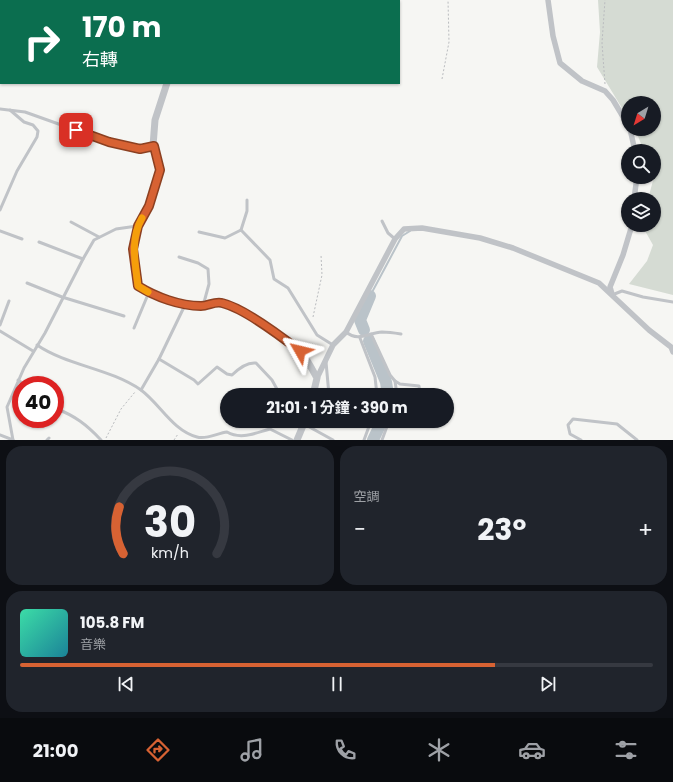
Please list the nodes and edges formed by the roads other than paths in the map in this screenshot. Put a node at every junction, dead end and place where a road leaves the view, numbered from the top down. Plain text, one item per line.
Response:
1 (548, 0) edge
2 (167, 84) edge
3 (0, 109) edge
4 (10, 110) junction
5 (621, 113) edge
6 (154, 146) junction
7 (248, 200) dead end
8 (0, 210) edge
9 (382, 221) dead end
10 (71, 222) dead end
11 (138, 226) junction
12 (241, 230) junction
13 (0, 231) edge
14 (199, 232) dead end
15 (630, 232) edge
16 (98, 237) junction
17 (22, 239) dead end
18 (394, 239) junction
19 (40, 242) dead end
20 (179, 257) dead end
21 (82, 259) junction
22 (27, 283) dead end
23 (149, 292) junction
24 (612, 294) junction
25 (62, 297) junction
26 (9, 301) dead end
27 (673, 302) edge
28 (185, 305) junction
29 (203, 306) junction
30 (124, 316) dead end
31 (0, 325) edge
32 (134, 328) dead end
33 (0, 331) edge
34 (346, 332) junction
35 (371, 334) junction
36 (402, 334) dead end
37 (360, 338) junction
38 (37, 345) junction
39 (333, 345) junction
40 (672, 349) edge
41 (33, 351) junction
42 (159, 359) junction
43 (325, 360) junction
44 (20, 376) edge
45 (317, 378) junction
46 (395, 381) junction
47 (276, 388) edge
48 (314, 388) edge
49 (328, 388) edge
50 (376, 388) edge
51 (396, 388) edge
52 (419, 388) edge
53 (140, 390) junction
54 (12, 395) edge
55 (64, 412) edge
56 (302, 428) edge
57 (313, 428) edge
58 (368, 428) edge
59 (386, 428) edge
60 (0, 435) edge
61 (13, 440) edge
62 (101, 440) edge
63 (292, 440) edge
64 (297, 440) edge
65 (333, 440) edge
66 (364, 440) edge
67 (382, 440) edge
68 (581, 440) edge
69 (637, 440) edge

1 - 5 street
2 - 6 street
3 - 4 lane
4 - 6 lane
4 - 8 lane
6 - 11 street
7 - 12 lane
9 - 18 lane
10 - 16 lane
11 - 16 lane
11 - 23 street
12 - 14 lane
12 - 39 lane
13 - 17 lane
15 - 24 street
16 - 21 lane
18 - 24 street
18 - 34 street
19 - 21 lane
20 - 29 lane
21 - 25 lane
22 - 25 lane
23 - 28 street
23 - 32 lane
24 - 27 lane
24 - 40 street
25 - 30 lane
25 - 38 lane
26 - 31 lane
28 - 29 street
28 - 42 lane
29 - 45 street
33 - 41 lane
34 - 37 lane
34 - 39 street
35 - 36 lane
35 - 37 lane
35 - 46 lane
37 - 50 lane
38 - 41 lane
38 - 53 lane
39 - 43 street
41 - 44 lane
42 - 47 lane
42 - 53 lane
43 - 45 street
43 - 49 lane
45 - 48 street
46 - 51 lane
46 - 52 lane
53 - 63 lane
54 - 61 lane
55 - 62 lane
56 - 64 street
57 - 65 lane
58 - 66 lane
59 - 67 lane
60 - 61 lane
68 - 69 lane

